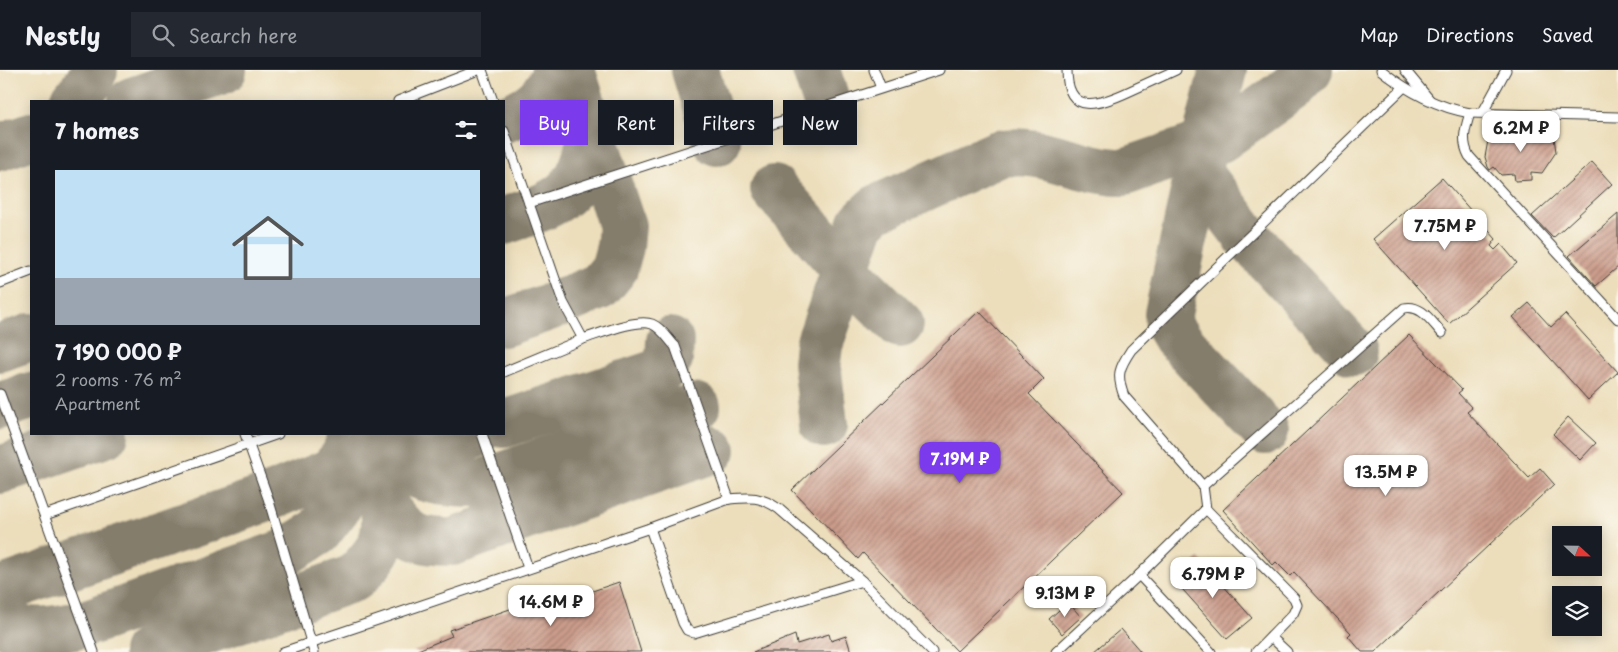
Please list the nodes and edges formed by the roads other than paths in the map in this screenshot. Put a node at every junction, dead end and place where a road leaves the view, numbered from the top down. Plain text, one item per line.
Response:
1 (478, 70) edge
2 (482, 70) edge
3 (874, 70) edge
4 (939, 70) edge
5 (1066, 70) edge
6 (1176, 70) edge
7 (1381, 70) edge
8 (1405, 70) edge
9 (1506, 70) edge
10 (881, 88) junction
11 (1403, 88) junction
12 (401, 100) edge
13 (493, 100) edge
14 (1432, 101) junction
15 (1484, 112) junction
16 (1470, 113) junction
17 (1618, 117) edge
18 (505, 134) edge
19 (529, 203) junction
20 (30, 272) edge
21 (0, 283) edge
22 (1618, 319) edge
23 (1442, 333) dead end
24 (583, 339) junction
25 (505, 372) edge
26 (0, 394) edge
27 (245, 435) edge
28 (275, 435) edge
29 (482, 435) edge
30 (248, 444) junction
31 (1203, 486) junction
32 (729, 499) junction
33 (1206, 509) junction
34 (45, 515) junction
35 (650, 528) junction
36 (528, 568) junction
37 (1139, 575) junction
38 (862, 581) junction
39 (1271, 637) junction
40 (311, 642) junction
41 (94, 652) edge
42 (283, 652) edge
43 (314, 652) edge
44 (932, 652) edge
45 (1056, 652) edge
46 (1211, 652) edge
47 (1256, 652) edge
48 (1286, 652) edge

1 - 12 lane
2 - 13 lane
3 - 10 lane
4 - 10 lane
5 - 6 lane
7 - 11 lane
8 - 14 lane
9 - 15 lane
10 - 19 lane
11 - 14 lane
11 - 31 lane
14 - 16 lane
15 - 16 lane
15 - 17 lane
16 - 22 lane
18 - 19 lane
19 - 24 lane
20 - 21 lane
23 - 31 lane
24 - 25 lane
24 - 32 lane
26 - 34 lane
27 - 30 lane
28 - 30 lane
29 - 36 lane
30 - 34 lane
30 - 40 lane
31 - 33 lane
32 - 35 lane
32 - 38 lane
33 - 37 lane
33 - 39 lane
34 - 41 lane
35 - 36 lane
35 - 38 lane
36 - 40 lane
37 - 45 lane
37 - 46 lane
38 - 44 lane
39 - 47 lane
39 - 48 lane
40 - 42 lane
40 - 43 lane

